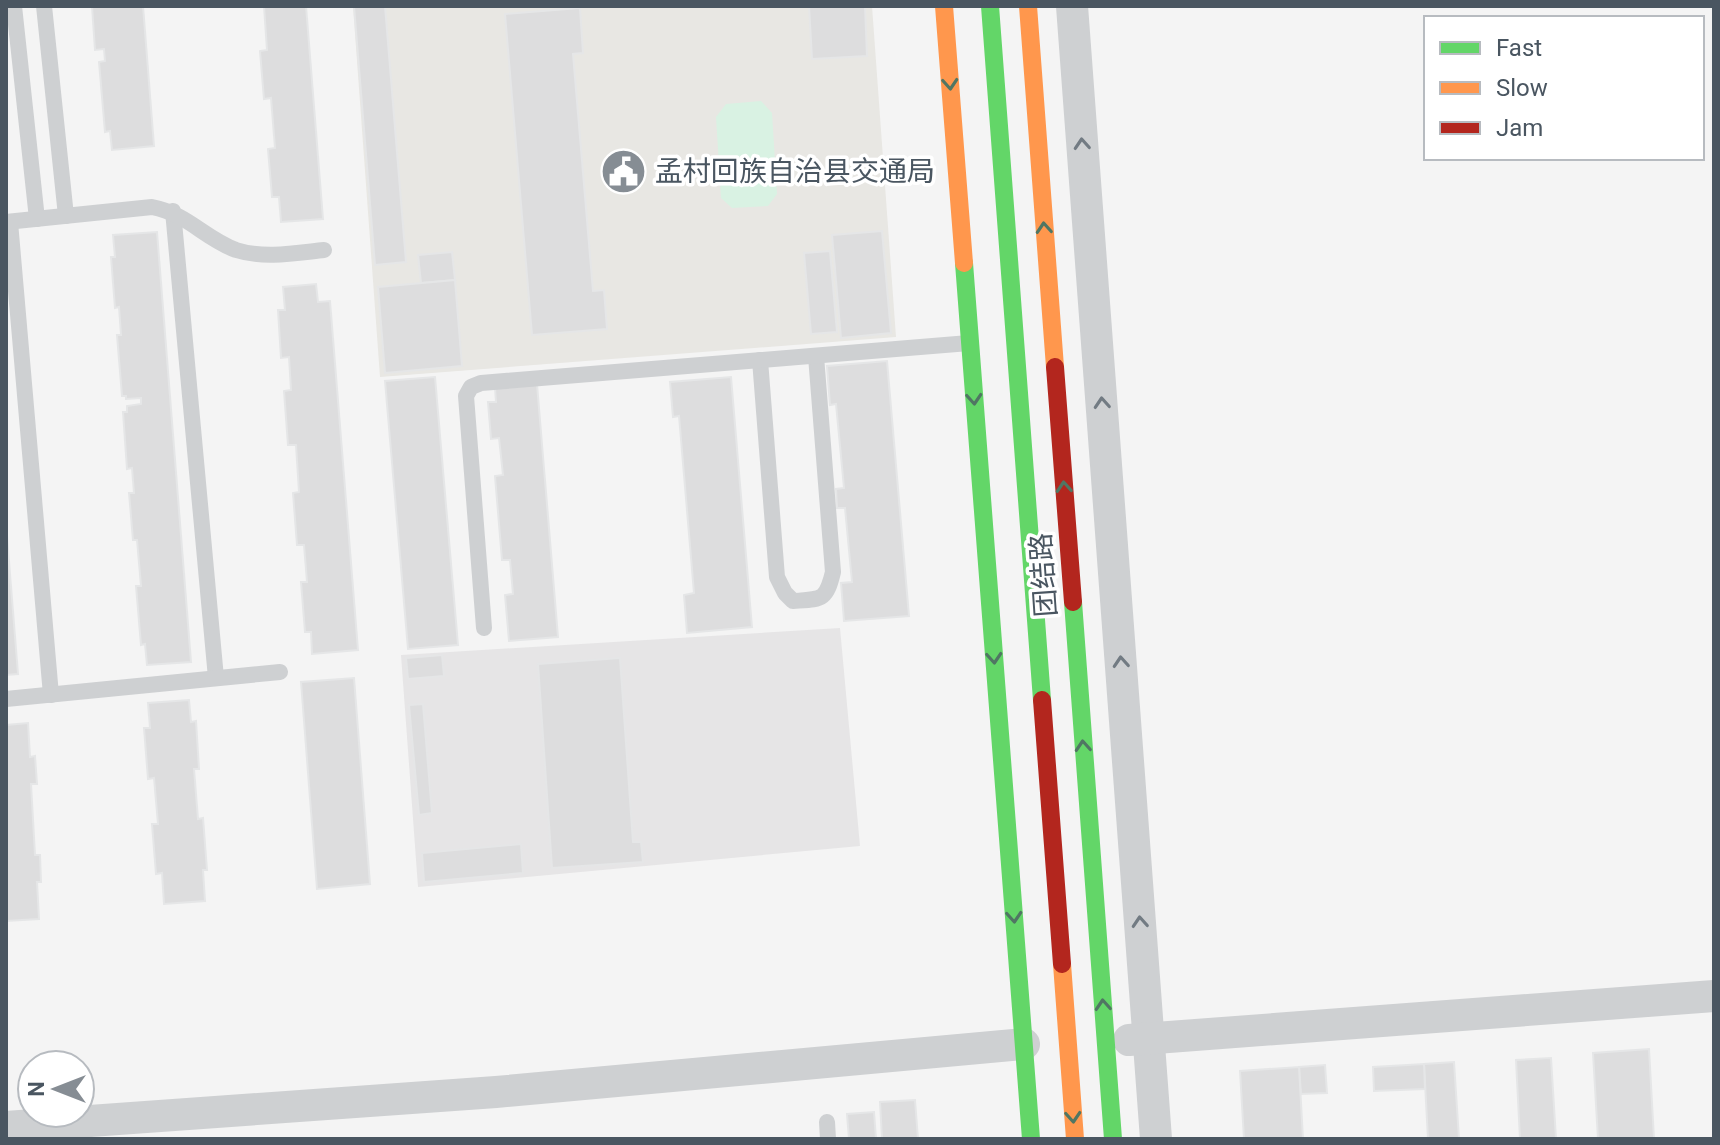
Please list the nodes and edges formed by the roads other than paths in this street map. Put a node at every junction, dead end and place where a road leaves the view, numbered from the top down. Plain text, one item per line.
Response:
1 (14, 6) edge
2 (44, 6) edge
3 (944, 6) edge
4 (990, 6) edge
5 (1028, 6) edge
6 (1072, 6) edge
7 (173, 211) junction
8 (66, 216) junction
9 (37, 219) junction
10 (8, 222) edge
11 (324, 250) dead end
12 (970, 343) junction
13 (816, 356) junction
14 (760, 360) junction
15 (484, 628) dead end
16 (280, 672) dead end
17 (216, 678) junction
18 (51, 695) junction
19 (6, 699) edge
20 (1714, 996) edge
21 (1149, 1038) junction
22 (1105, 1042) junction
23 (1024, 1044) junction
24 (6, 1127) edge
25 (1031, 1139) edge
26 (1075, 1139) edge
27 (1113, 1139) edge
28 (1156, 1139) edge

1 - 9 lane
2 - 8 lane
3 -> 12 main road
4 -> 26 main road, 团结路
22 -> 5 main road, 团结路
21 -> 6 street
7 - 8 lane
7 - 11 lane
7 - 17 lane
8 - 9 lane
9 - 10 lane
10 - 18 lane
12 - 13 lane
12 -> 23 main road
13 - 14 lane
13 - 14 lane
14 - 15 lane
16 - 17 lane
17 - 18 lane
18 - 19 lane
20 - 21 street
21 - 22 street
21 - 28 street
22 - 27 main road, 团结路
23 - 24 street
23 - 25 main road

